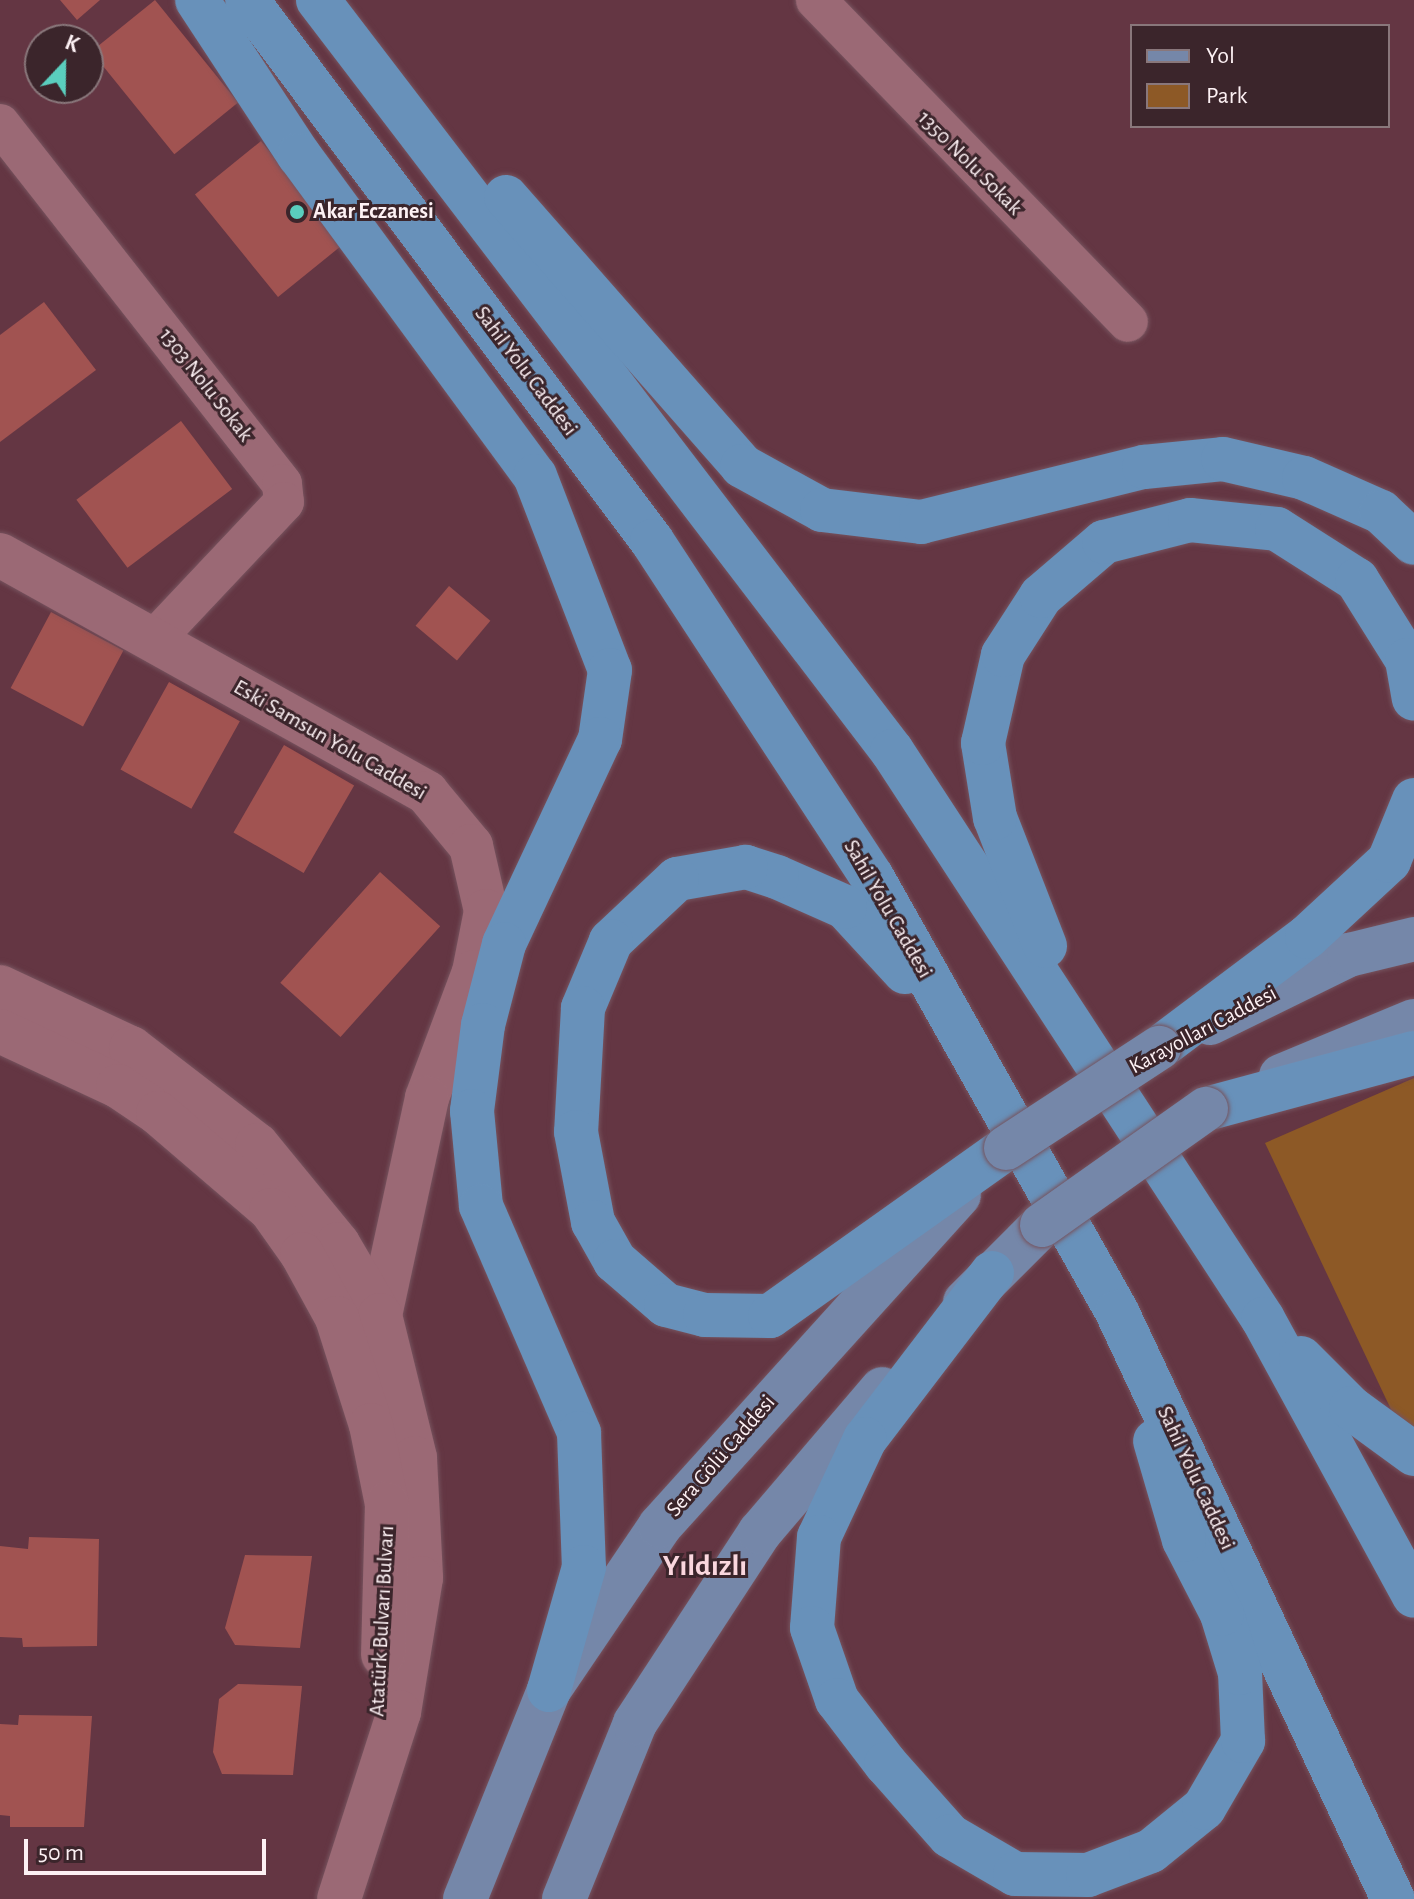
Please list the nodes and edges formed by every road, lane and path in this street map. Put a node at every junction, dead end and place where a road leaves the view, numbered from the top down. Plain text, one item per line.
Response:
1 (197, 0) edge
2 (247, 0) edge
3 (318, 0) edge
4 (333, 0) edge
5 (816, 0) edge
6 (0, 124) edge
7 (1128, 322) dead end
8 (1414, 543) edge
9 (0, 555) edge
10 (153, 641) junction
11 (1414, 698) edge
12 (1414, 800) edge
13 (1414, 939) edge
14 (0, 987) edge
15 (1073, 1019) junction
16 (1414, 1021) edge
17 (957, 1029) junction
18 (0, 1031) edge
19 (1159, 1048) junction
20 (1414, 1053) edge
21 (1206, 1109) junction
22 (1006, 1148) junction
23 (992, 1273) junction
24 (1117, 1312) junction
25 (380, 1315) junction
26 (1263, 1319) junction
27 (1414, 1454) edge
28 (1414, 1596) edge
29 (549, 1690) junction
30 (370, 1809) junction
31 (339, 1899) edge
32 (465, 1899) edge
33 (564, 1899) edge
34 (1393, 1899) edge

1 - 29 highway
2 - 17 highway, Sahil Yolu Caddesi
3 - 15 highway
4 - 8 highway
5 - 7 street, 1350 Nolu Sokak
6 - 10 street, 1303 Nolu Sokak
9 - 10 street, Eski Samsun Yolu Caddesi
10 - 25 street, Eski Samsun Yolu Caddesi
11 - 15 highway
12 - 19 highway
13 - 19 main road, Karayolları Caddesi
14 - 25 street, Atatürk Bulvarı Bulvarı
15 - 26 highway
16 - 21 main road
17 - 22 highway
17 - 24 highway, Sahil Yolu Caddesi
18 - 30 street, Atatürk Bulvarı Bulvarı
19 - 22 main road, Karayolları Caddesi, bridge
20 - 21 highway
21 - 23 main road, bridge
22 - 29 main road, Sera Gölü Caddesi
23 - 24 highway
23 - 33 main road
24 - 34 highway, Sahil Yolu Caddesi
25 - 30 street, Atatürk Bulvarı Bulvarı
26 - 27 highway
26 - 28 highway
29 - 32 main road, Sera Gölü Caddesi
30 - 31 street, Atatürk Bulvarı Bulvarı

